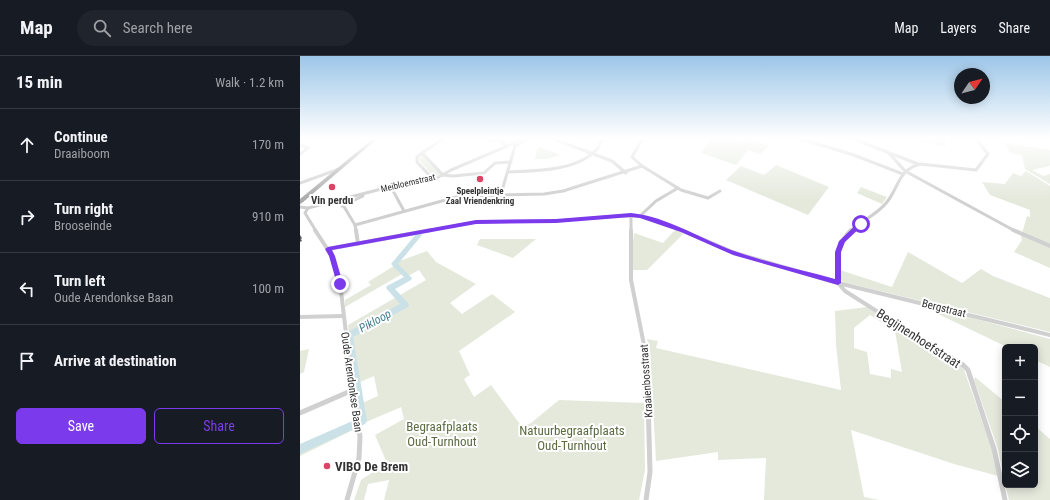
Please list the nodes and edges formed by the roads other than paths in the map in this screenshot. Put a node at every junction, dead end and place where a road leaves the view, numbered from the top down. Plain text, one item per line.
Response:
1 (351, 159) edge
2 (417, 159) edge
3 (427, 159) edge
4 (477, 159) edge
5 (512, 159) edge
6 (582, 159) edge
7 (606, 159) edge
8 (634, 159) edge
9 (864, 159) edge
10 (893, 159) edge
11 (905, 159) edge
12 (986, 159) edge
13 (511, 162) junction
14 (920, 164) junction
15 (642, 166) junction
16 (339, 169) junction
17 (508, 172) junction
18 (626, 173) junction
19 (904, 173) junction
20 (443, 175) junction
21 (432, 178) junction
22 (300, 183) edge
23 (391, 187) junction
24 (678, 188) junction
25 (720, 191) dead end
26 (373, 192) junction
27 (501, 194) junction
28 (340, 200) junction
29 (300, 202) edge
30 (342, 206) junction
31 (300, 207) edge
32 (308, 208) junction
33 (404, 211) junction
34 (631, 215) junction
35 (640, 216) junction
36 (355, 226) junction
37 (358, 244) junction
38 (1050, 246) edge
39 (328, 249) junction
40 (838, 283) junction
41 (343, 316) junction
42 (300, 317) edge
43 (1050, 335) edge
44 (353, 390) junction
45 (300, 413) edge
46 (347, 500) edge
47 (646, 500) edge
48 (1005, 500) edge

1 - 16 main road
2 - 21 street
3 - 20 street
4 - 20 street
5 - 13 street
6 - 17 street
7 - 18 street
8 - 15 street
9 - 19 street
10 - 19 street
11 - 14 street
12 - 14 street
13 - 17 street
13 - 20 street, Meibloemstraat
14 - 19 street
15 - 18 street
15 - 24 street
16 - 22 street
16 - 29 main road
17 - 27 street
18 - 27 street
19 - 38 street
19 - 40 street
20 - 21 street, Meibloemstraat
21 - 23 street, Meibloemstraat
23 - 26 street, Meibloemstraat
23 - 33 street
24 - 25 street
24 - 35 street
26 - 28 street, Meibloemstraat
26 - 30 street, Meibloemstraat
27 - 33 street
28 - 30 street
28 - 32 street, Meibloemstraat
30 - 36 street
31 - 32 street
32 - 39 street, Oude Arendonkse Baan
33 - 36 street
34 - 35 street, Bergstraat
34 - 37 street, Bergstraat
34 - 47 street, Kraaienbosstraat
35 - 40 street, Bergstraat
36 - 37 street
37 - 39 street, Bergstraat
39 - 41 street, Oude Arendonkse Baan
40 - 43 street, Bergstraat
40 - 48 street, Begijnenhoefstraat
41 - 42 street
41 - 44 street, Oude Arendonkse Baan
44 - 45 street
44 - 46 street, Oude Arendonkse Baan

